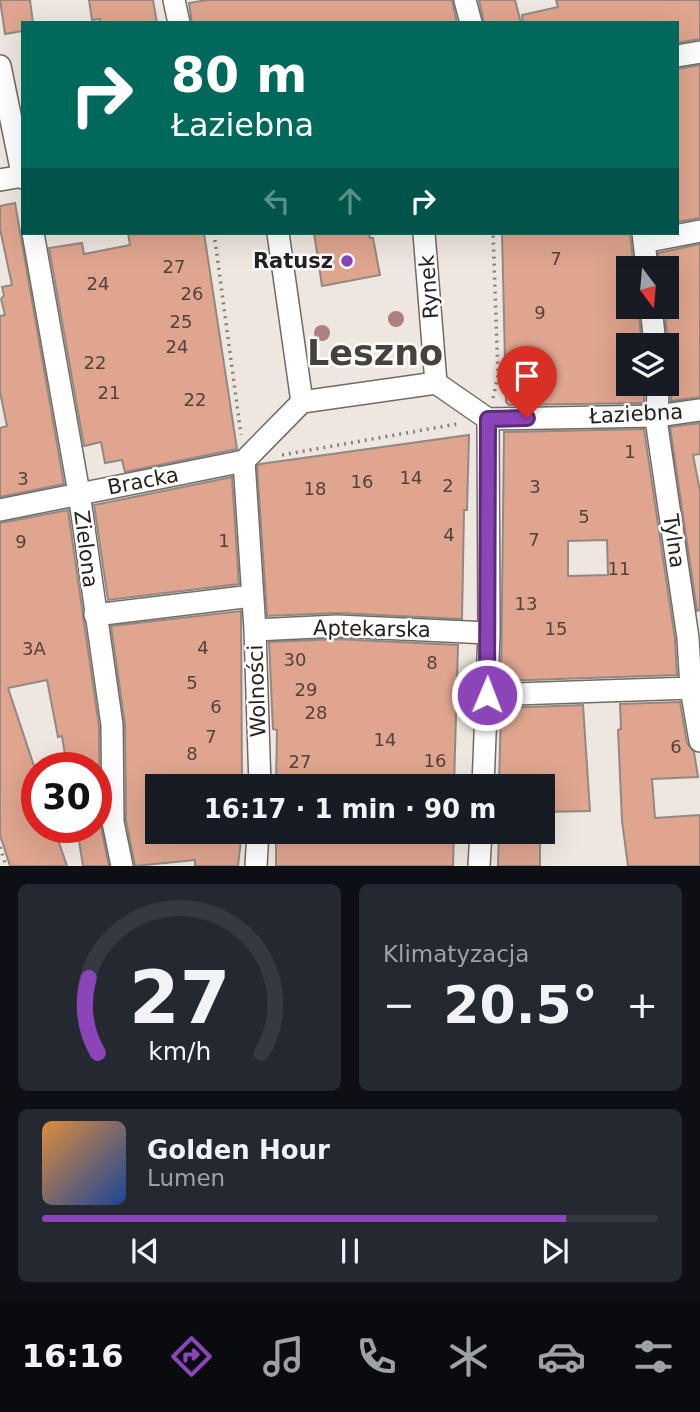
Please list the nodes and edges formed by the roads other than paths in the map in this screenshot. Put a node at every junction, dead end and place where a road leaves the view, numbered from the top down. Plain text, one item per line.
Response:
1 (174, 0) edge
2 (465, 0) edge
3 (179, 21) edge
4 (470, 21) edge
5 (700, 52) edge
6 (679, 56) edge
7 (0, 66) edge
8 (21, 167) edge
9 (21, 177) edge
10 (0, 180) edge
11 (700, 231) edge
12 (679, 233) edge
13 (33, 235) edge
14 (278, 235) edge
15 (424, 235) edge
16 (662, 235) edge
17 (643, 237) edge
18 (645, 256) edge
19 (436, 383) junction
20 (658, 396) edge
21 (302, 402) junction
22 (700, 410) edge
23 (657, 416) junction
24 (488, 419) junction
25 (244, 461) junction
26 (79, 493) junction
27 (0, 510) edge
28 (252, 596) junction
29 (95, 615) junction
30 (255, 630) junction
31 (489, 633) junction
32 (694, 636) edge
33 (691, 688) junction
34 (487, 695) junction
35 (700, 741) edge
36 (260, 774) edge
37 (484, 774) edge
38 (257, 844) edge
39 (480, 844) edge
40 (122, 866) edge
41 (256, 866) edge
42 (479, 866) edge

1 - 3 street
2 - 4 street
5 - 6 street
7 - 8 street
9 - 10 street
11 - 12 street
13 - 26 street, Zielona
14 - 21 street
15 - 19 street, Rynek
16 - 17 street
17 - 18 street
19 - 21 street
19 - 24 street
20 - 23 street, Tylna
21 - 25 street
22 - 23 street, Łaziebna
23 - 24 street, Łaziebna
23 - 32 street, Tylna
24 - 31 street
25 - 26 street, Bracka
25 - 28 street, Wolności
26 - 27 street, Bracka
26 - 29 street, Zielona
28 - 29 street
28 - 30 street, Wolności
29 - 40 street, Zielona
30 - 31 street, Aptekarska
30 - 36 street, Wolności
31 - 34 street
32 - 33 street, Tylna
33 - 34 street
33 - 35 street, Tylna
34 - 37 street
38 - 41 street
39 - 42 street

